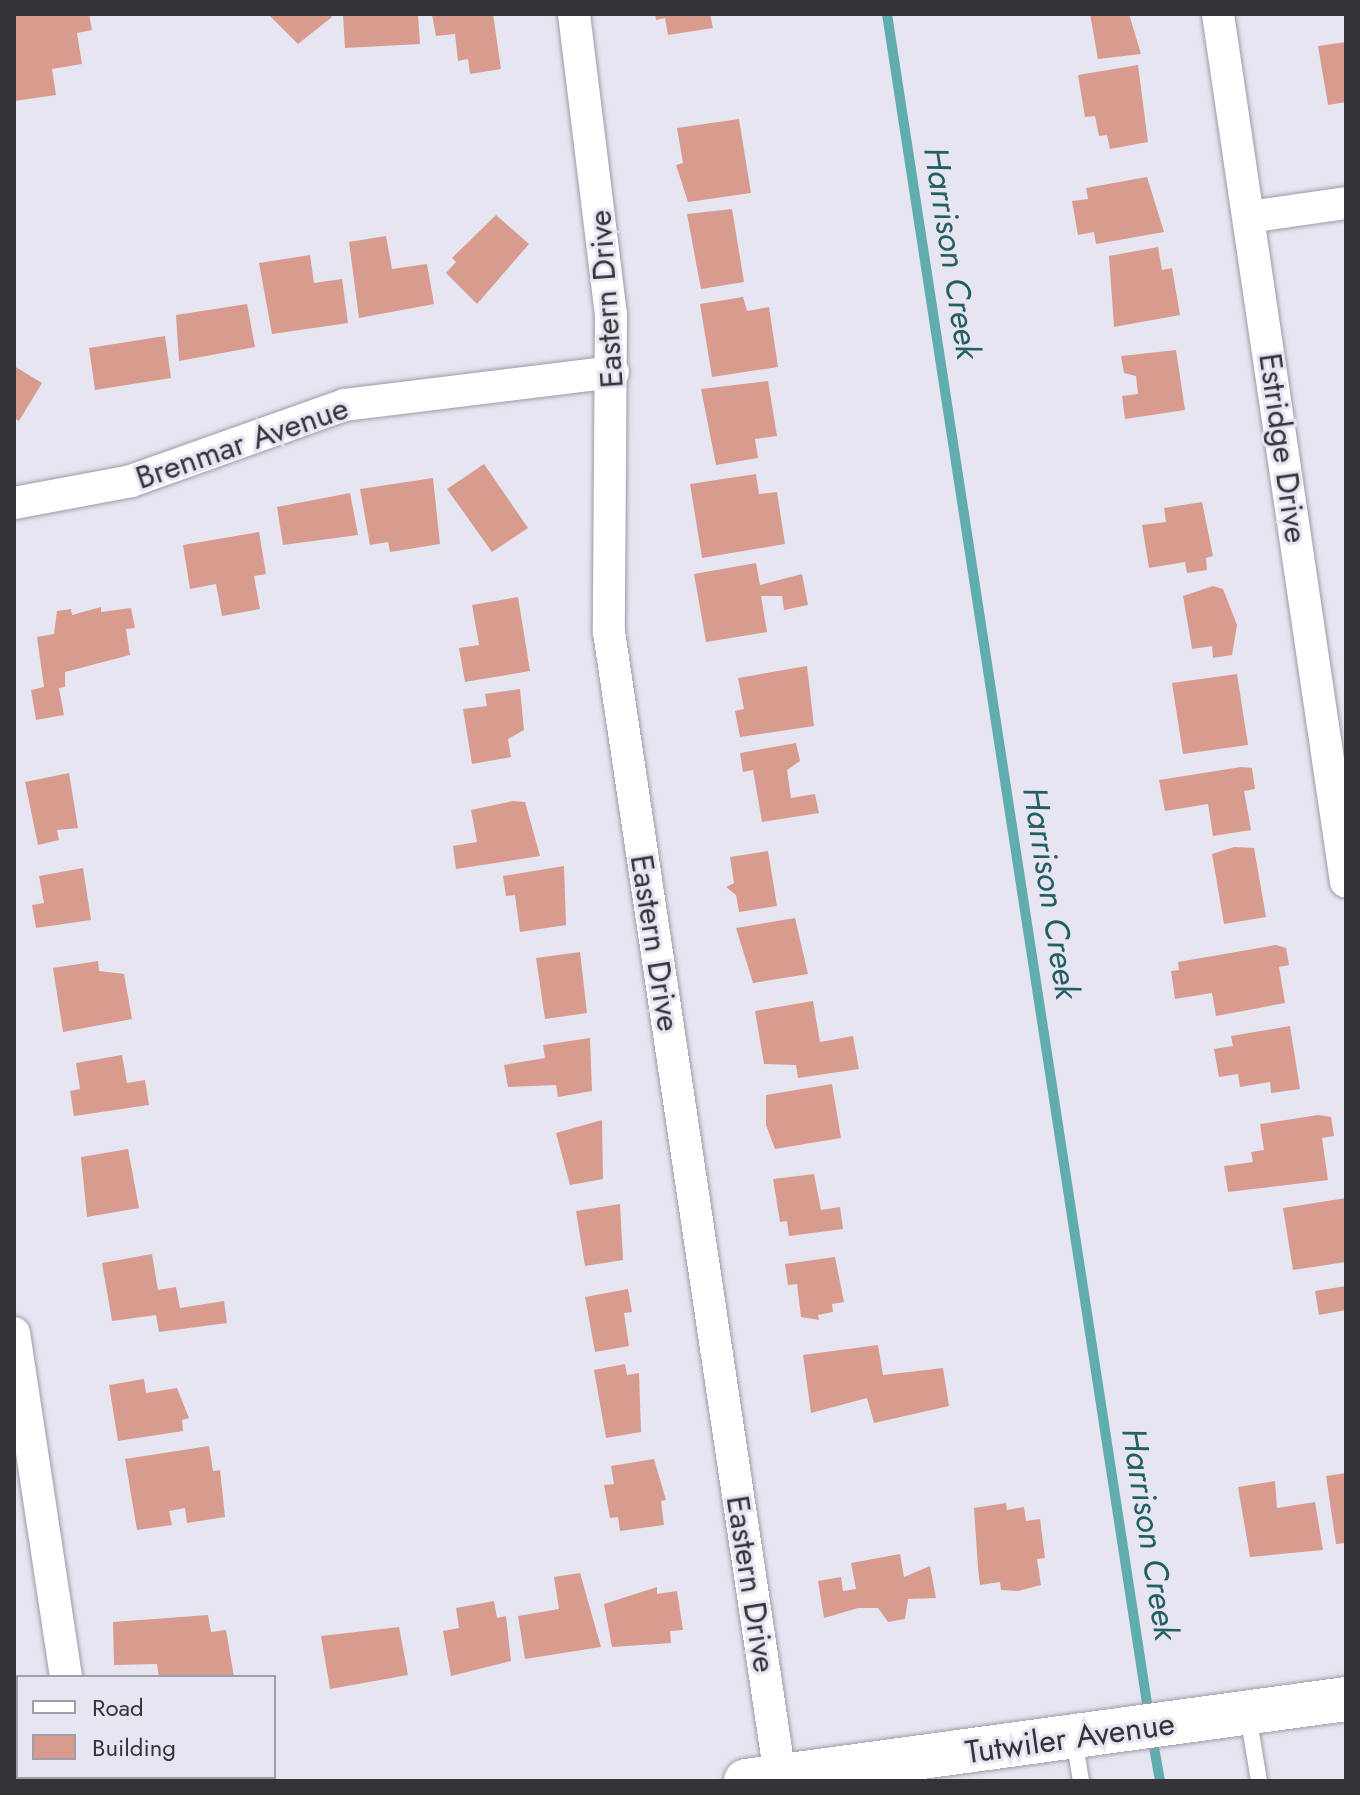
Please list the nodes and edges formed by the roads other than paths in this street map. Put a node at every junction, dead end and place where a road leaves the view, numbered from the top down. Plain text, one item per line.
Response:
1 (574, 14) edge
2 (1218, 14) edge
3 (1346, 203) edge
4 (1249, 217) junction
5 (613, 372) junction
6 (14, 503) edge
7 (1333, 691) edge
8 (1346, 882) edge
9 (14, 1333) edge
10 (66, 1675) edge
11 (1346, 1699) edge
12 (1248, 1713) junction
13 (1090, 1736) junction
14 (763, 1778) edge
15 (1081, 1781) edge
16 (1259, 1781) edge

1 - 5 street, Eastern Drive
2 - 4 street, Estridge Drive
3 - 4 street
4 - 7 street, Estridge Drive
5 - 6 street, Brenmar Avenue
5 - 14 street, Eastern Drive
7 - 8 street, Estridge Drive
9 - 10 street
11 - 12 street, Tutwiler Avenue
12 - 13 street, Tutwiler Avenue
12 - 16 lane
13 - 14 street, Tutwiler Avenue
13 - 15 lane

